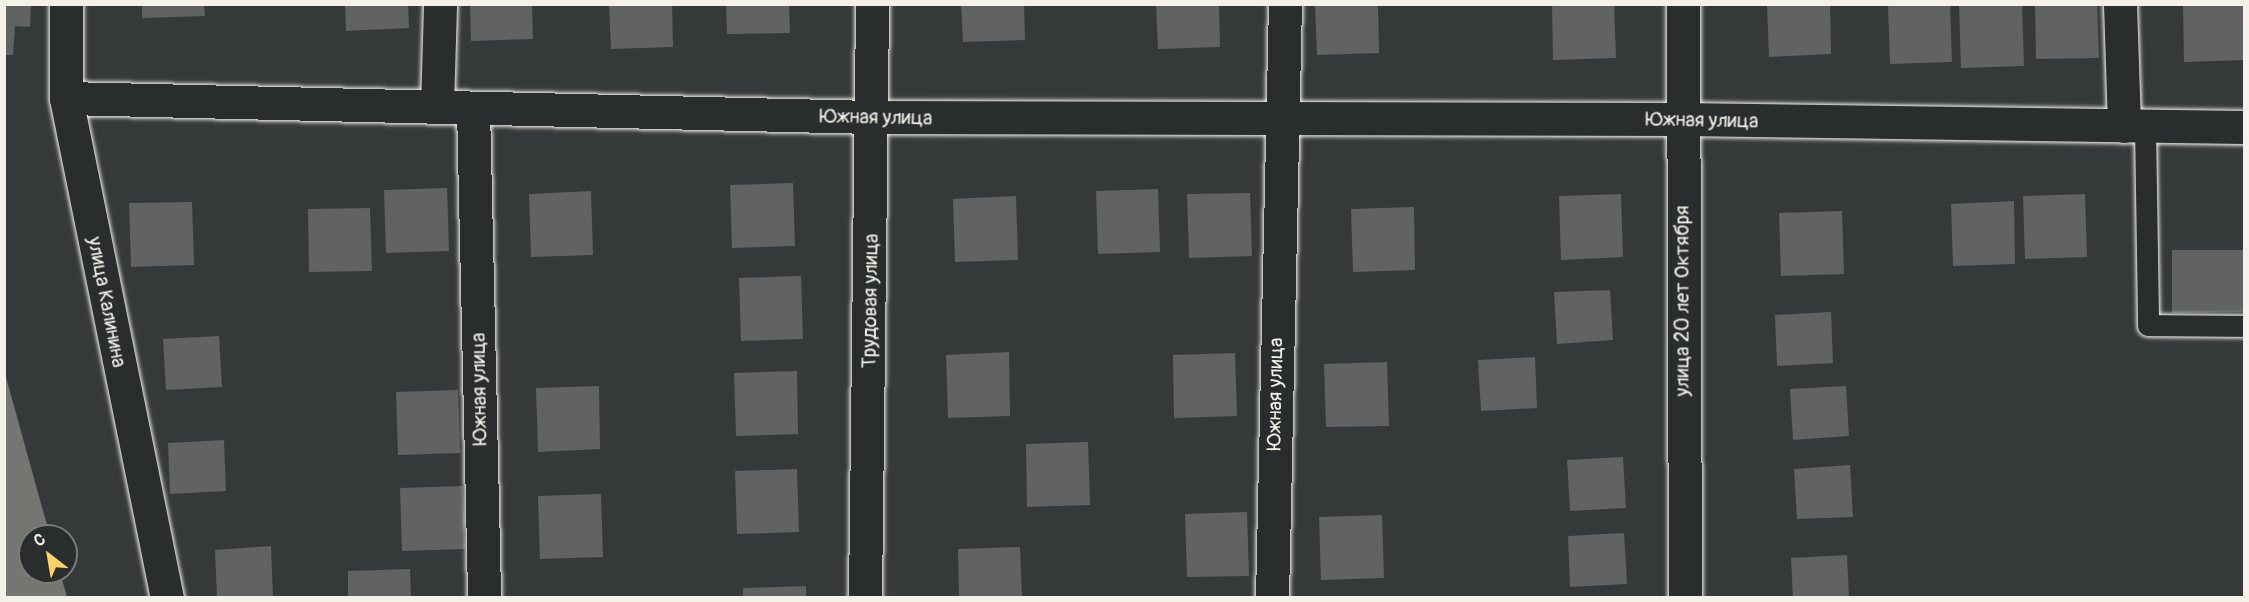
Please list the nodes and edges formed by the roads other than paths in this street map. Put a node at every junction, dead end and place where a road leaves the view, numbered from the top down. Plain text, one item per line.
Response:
1 (66, 4) edge
2 (440, 4) edge
3 (872, 4) edge
4 (1285, 4) edge
5 (1683, 4) edge
6 (2120, 4) edge
7 (66, 98) junction
8 (437, 107) junction
9 (473, 108) junction
10 (873, 117) junction
11 (1280, 118) junction
12 (1681, 119) junction
13 (2135, 126) junction
14 (2244, 127) edge
15 (2244, 326) edge
16 (167, 597) edge
17 (484, 597) edge
18 (865, 597) edge
19 (1272, 597) edge
20 (1684, 597) edge

1 - 7 street, улица Калинина
2 - 8 street
3 - 10 street, Трудовая улица
4 - 11 street, Южная улица
5 - 12 street, улица 20 лет Октября
6 - 13 street
7 - 8 street, Южная улица
7 - 16 street, улица Калинина
8 - 9 street, Южная улица
9 - 10 street, Южная улица
9 - 17 street, Южная улица
10 - 11 street, Южная улица
10 - 18 street, Трудовая улица
11 - 12 street, Южная улица
11 - 19 street, Южная улица
12 - 13 street, Южная улица
12 - 20 street, улица 20 лет Октября
13 - 14 street, Южная улица
13 - 15 lane

